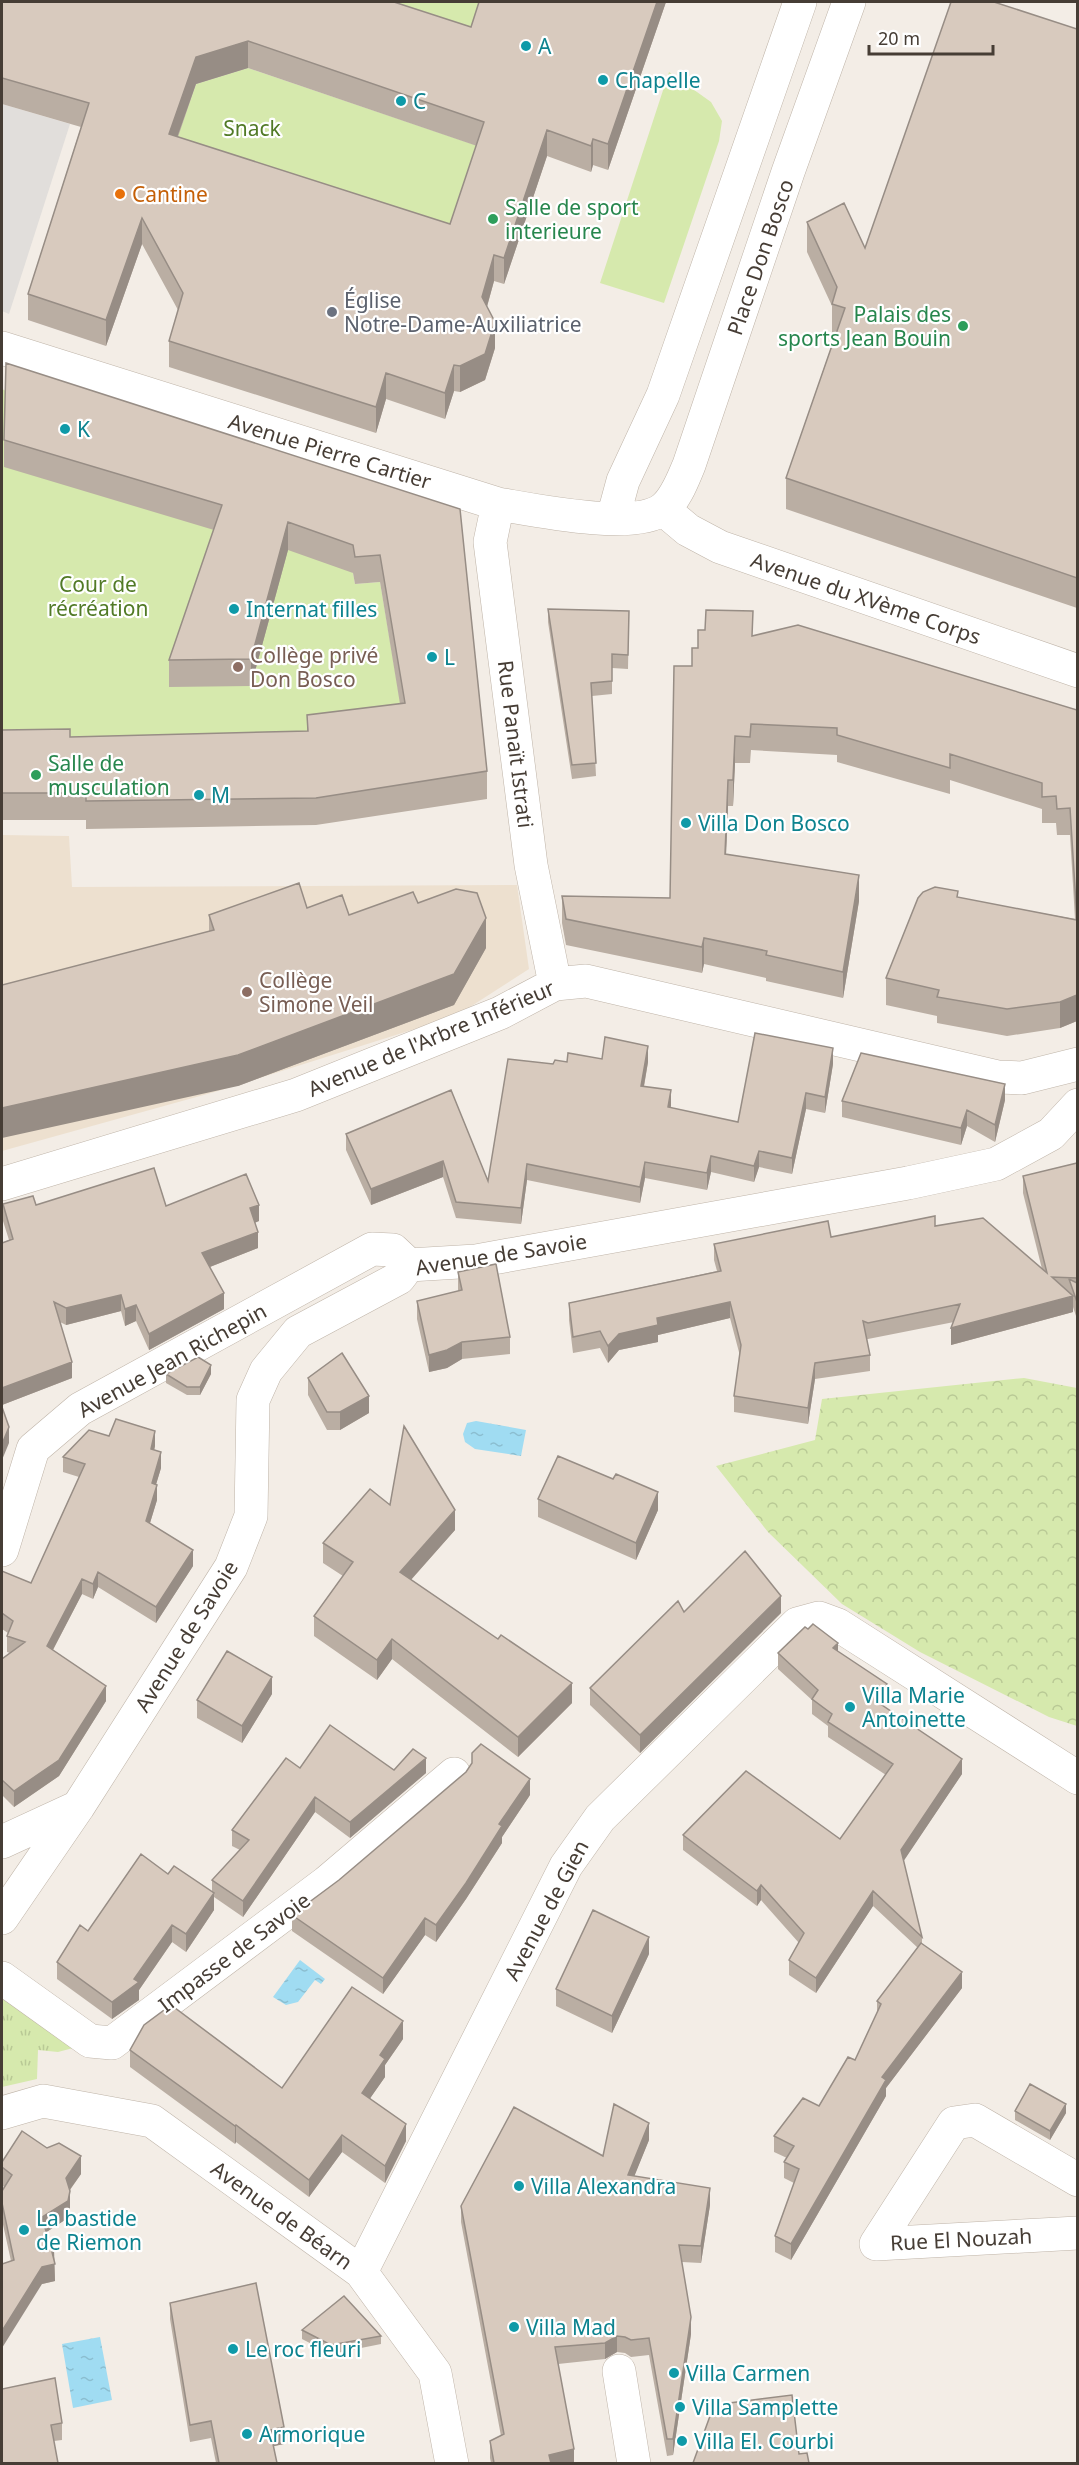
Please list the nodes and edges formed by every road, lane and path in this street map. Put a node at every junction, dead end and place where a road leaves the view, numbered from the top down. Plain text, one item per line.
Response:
1 (800, 2) edge
2 (849, 2) edge
3 (2, 348) edge
4 (498, 504) junction
5 (663, 508) junction
6 (613, 518) junction
7 (1077, 671) edge
8 (555, 984) junction
9 (1077, 1064) edge
10 (1077, 1105) edge
11 (2, 1184) edge
12 (409, 1265) junction
13 (2, 1550) edge
14 (454, 1774) dead end
15 (1077, 1778) edge
16 (78, 1807) junction
17 (2, 1842) edge
18 (2, 1918) edge
19 (2, 1978) edge
20 (2, 2113) edge
21 (1077, 2180) edge
22 (1077, 2233) edge
23 (361, 2272) junction
24 (619, 2371) dead end
25 (452, 2463) edge
26 (634, 2463) edge

1 - 6 street
2 - 5 street, Place Don Bosco
3 - 4 street, Avenue Pierre Cartier
4 - 6 street, Avenue Pierre Cartier
4 - 8 street, Rue Panaït Istrati
5 - 6 street, Avenue Pierre Cartier
5 - 7 street, Avenue du XVème Corps
8 - 9 street, Avenue de l'Arbre Inférieur
8 - 11 street, Avenue de l'Arbre Inférieur
10 - 12 street, Avenue de Savoie
12 - 13 street, Avenue Jean Richepin
12 - 16 street, Avenue de Savoie
14 - 19 street, Impasse de Savoie
15 - 23 street, Avenue de Gien
16 - 17 street
16 - 18 street, Avenue de Savoie
20 - 23 street, Avenue de Béarn
21 - 22 street, Rue El Nouzah
23 - 25 street, Avenue de Béarn
24 - 26 street

